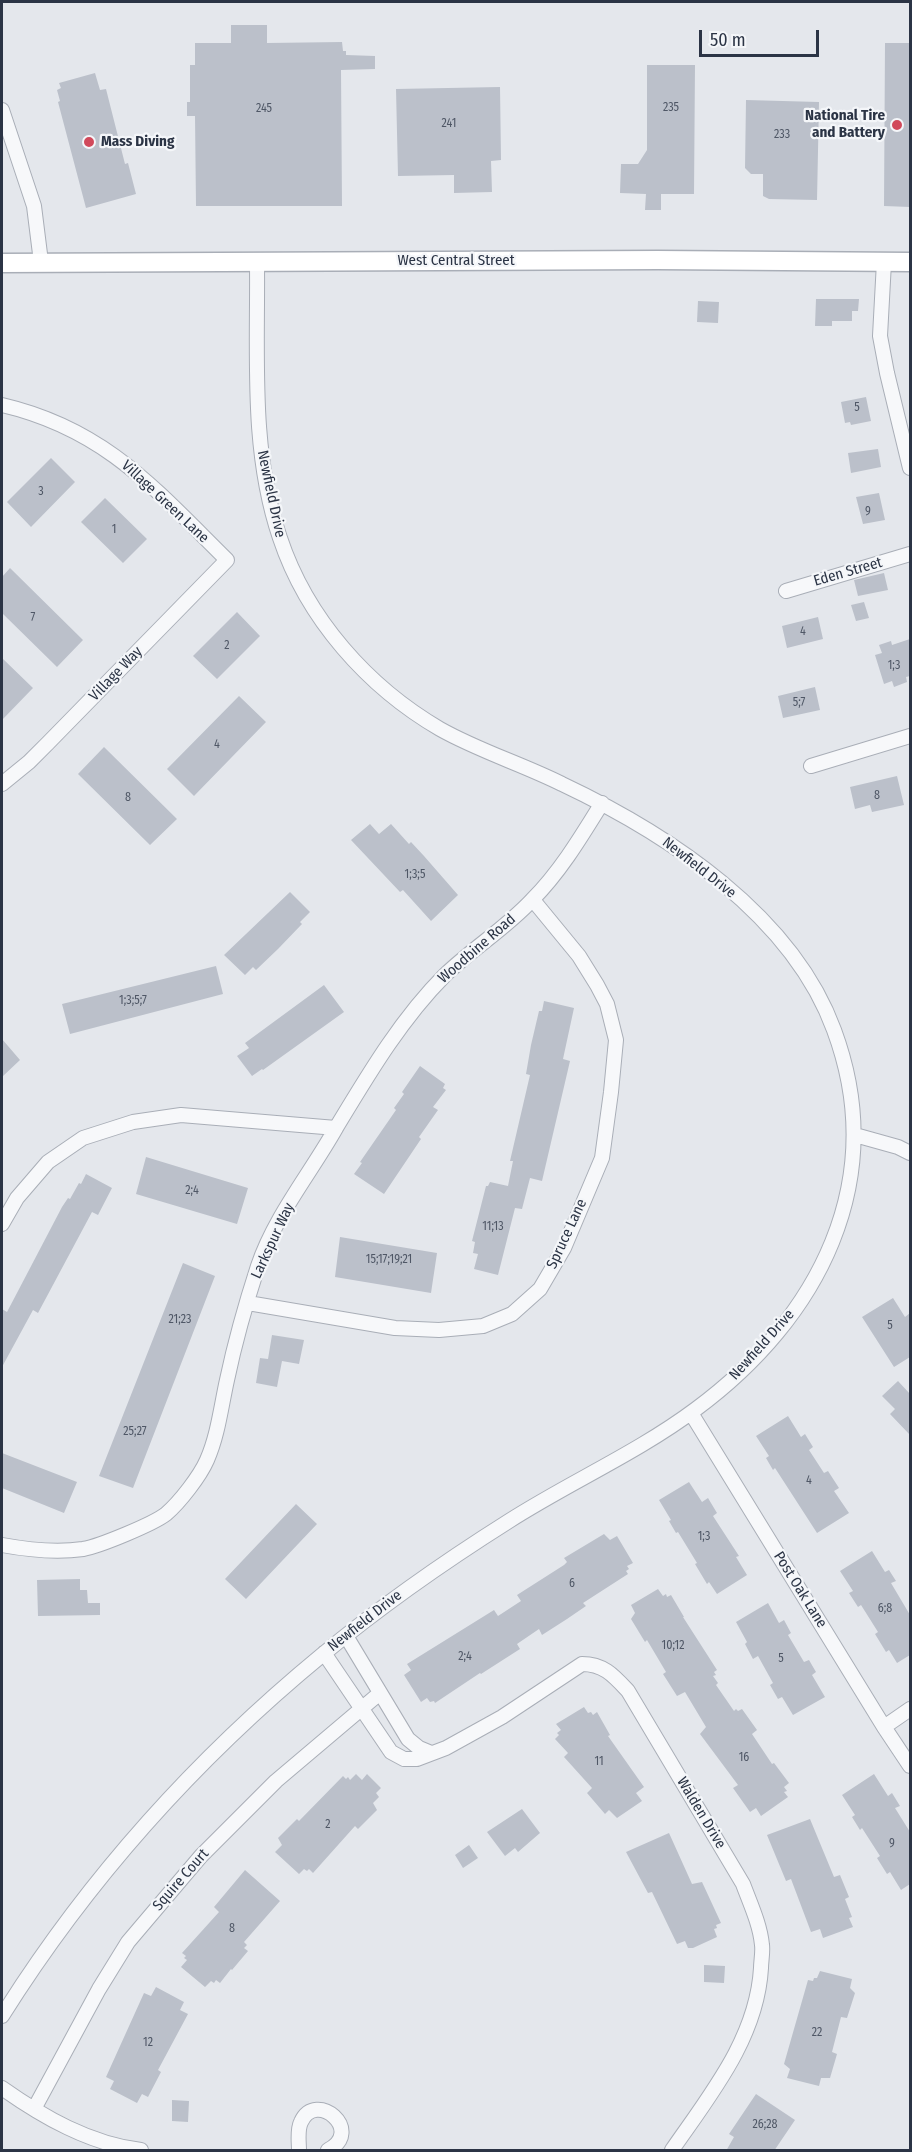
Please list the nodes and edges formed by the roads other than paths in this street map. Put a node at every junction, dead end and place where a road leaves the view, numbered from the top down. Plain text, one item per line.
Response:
1 (2, 110) edge
2 (41, 262) junction
3 (257, 262) junction
4 (884, 262) junction
5 (910, 262) edge
6 (2, 263) edge
7 (2, 405) edge
8 (910, 468) edge
9 (910, 554) edge
10 (227, 560) joint
11 (786, 591) dead end
12 (910, 736) edge
13 (811, 766) dead end
14 (2, 784) edge
15 (602, 803) junction
16 (533, 900) junction
17 (336, 1128) junction
18 (855, 1135) junction
19 (910, 1153) edge
20 (2, 1224) edge
21 (248, 1303) junction
22 (691, 1413) junction
23 (2, 1545) edge
24 (346, 1636) junction
25 (324, 1653) junction
26 (380, 1693) junction
27 (361, 1708) junction
28 (910, 1709) edge
29 (884, 1726) junction
30 (431, 1753) junction
31 (910, 1766) edge
32 (2, 2016) edge
33 (2, 2088) edge
34 (34, 2109) junction
35 (141, 2151) edge
36 (299, 2151) edge
37 (328, 2151) edge
38 (672, 2151) edge

1 - 2 street
2 - 3 main road, West Central Street
2 - 6 main road, West Central Street
3 - 4 main road, West Central Street
3 - 15 street, Newfield Drive
4 - 5 main road, West Central Street
4 - 8 street
7 - 10 street, Village Green Lane
9 - 11 street, Eden Street
10 - 14 street, Village Way
12 - 13 street
15 - 16 street, Woodbine Road
15 - 18 street, Newfield Drive
16 - 17 street, Woodbine Road
16 - 21 street, Spruce Lane
17 - 20 street
17 - 21 street, Larkspur Way
18 - 19 street
18 - 22 street, Newfield Drive
21 - 23 street, Larkspur Way
22 - 24 street, Newfield Drive
22 - 29 street, Post Oak Lane
24 - 25 street, Newfield Drive
24 - 26 street
25 - 27 street, Walden Drive
25 - 32 street, Newfield Drive
26 - 27 street, Squire Court
26 - 30 street
27 - 30 street, Walden Drive
27 - 34 street, Squire Court
28 - 29 street
29 - 31 street, Post Oak Lane
30 - 38 street, Walden Drive
33 - 34 street
34 - 35 street
36 - 37 street

